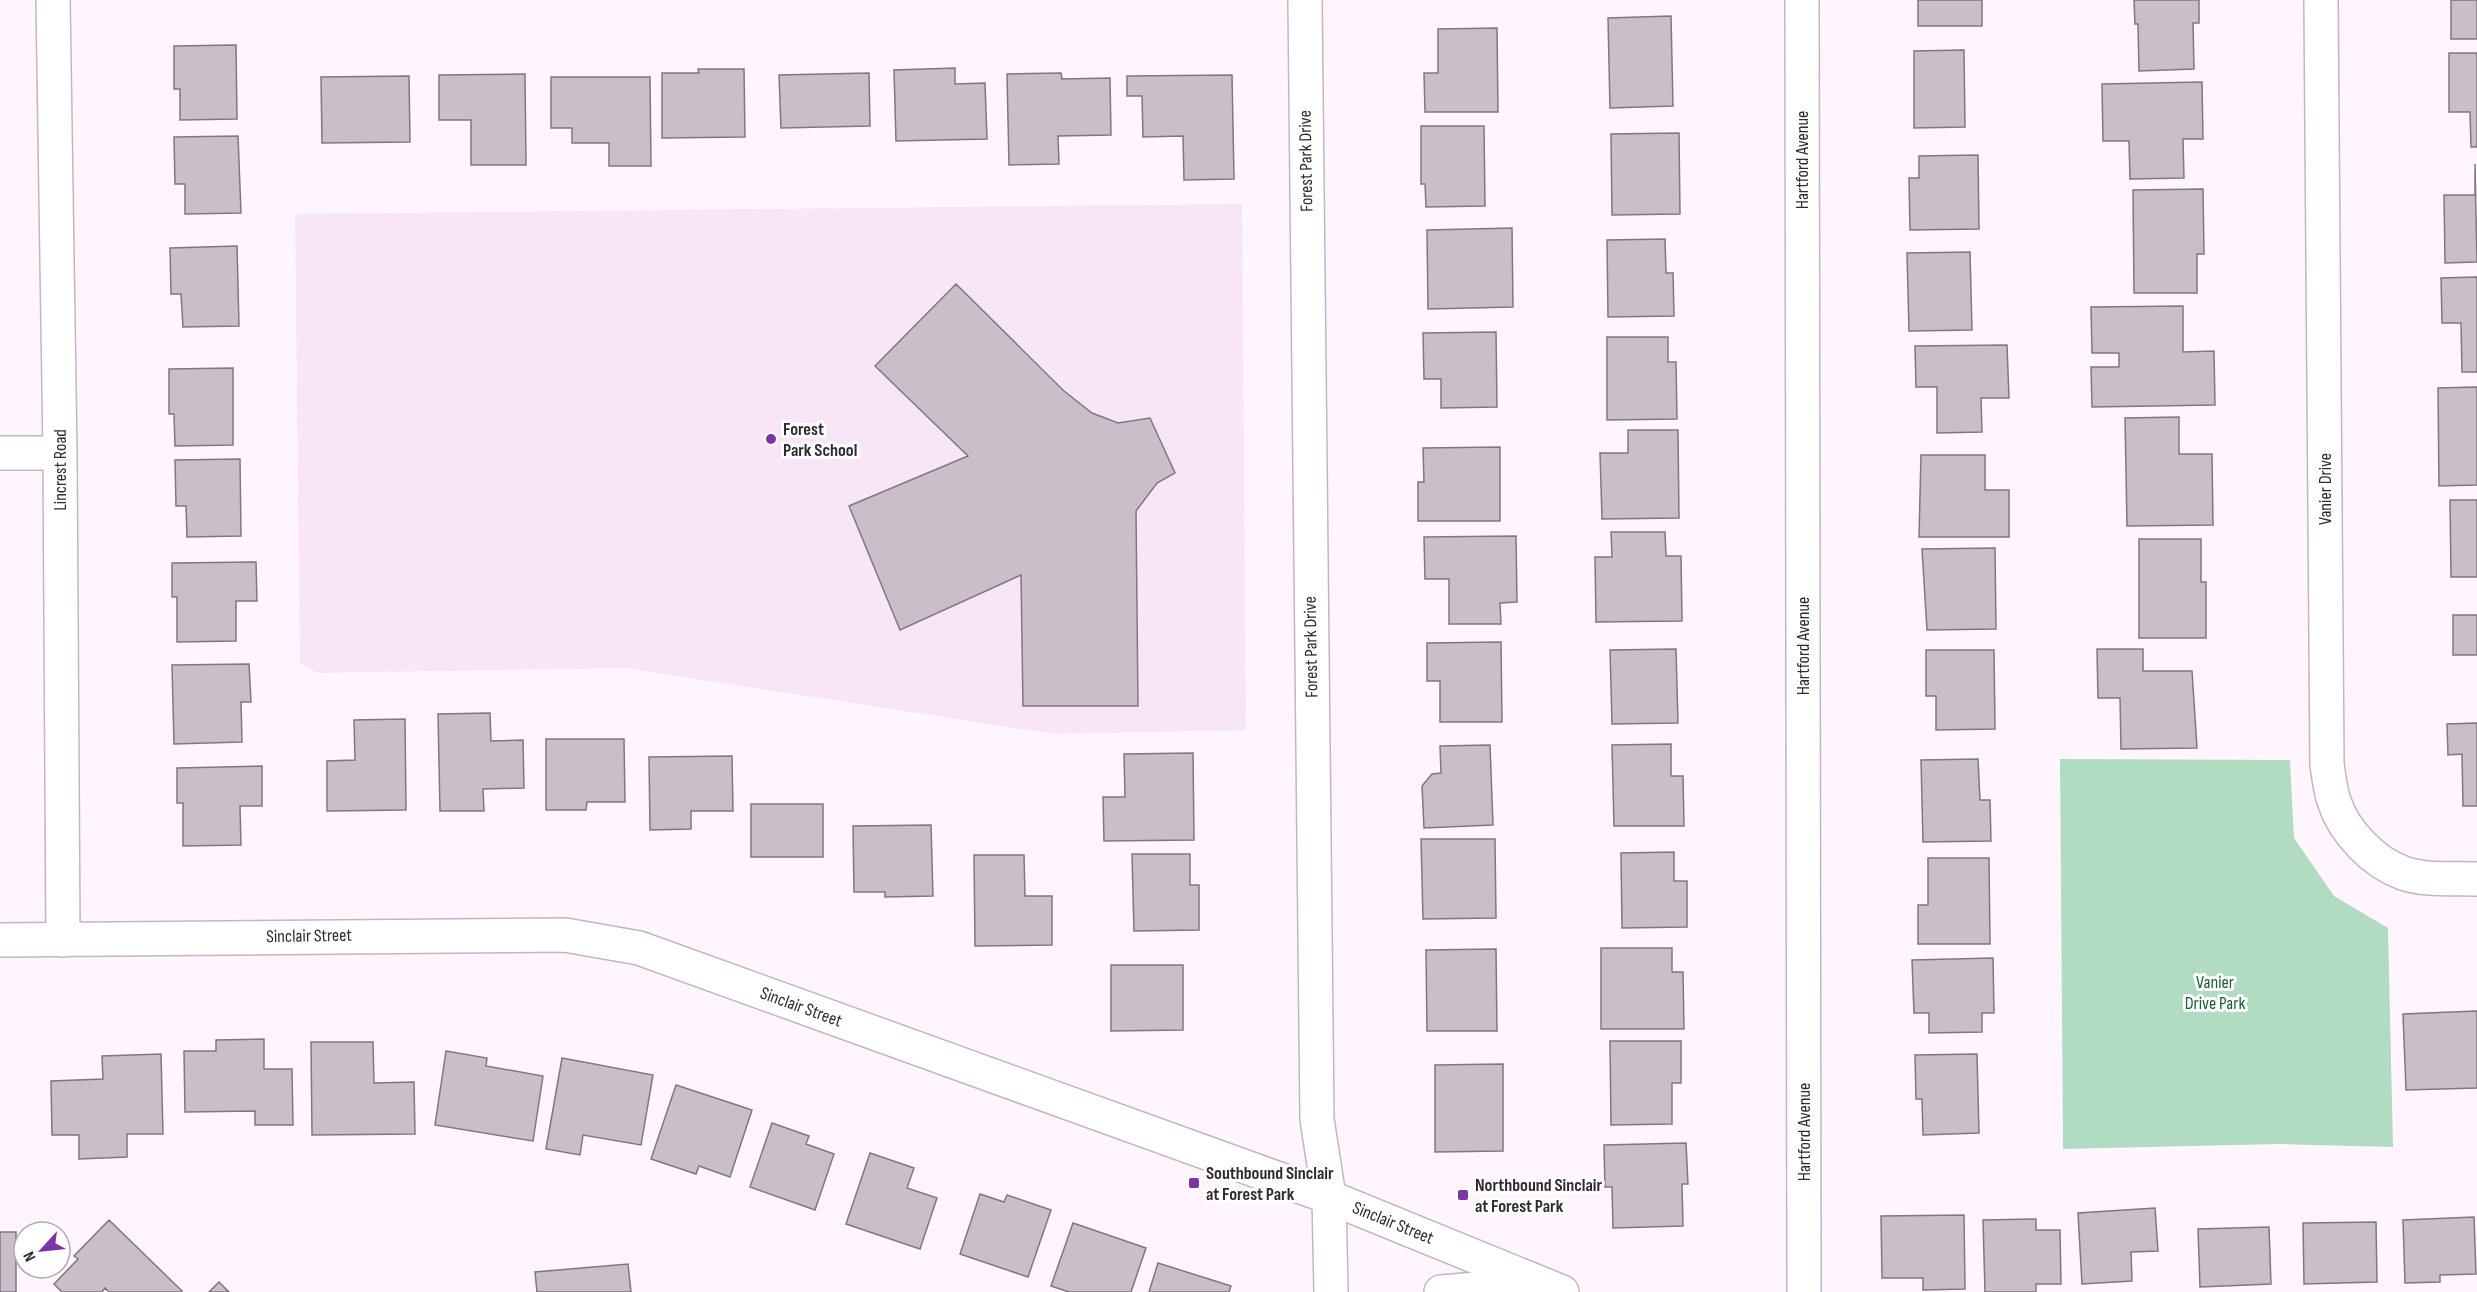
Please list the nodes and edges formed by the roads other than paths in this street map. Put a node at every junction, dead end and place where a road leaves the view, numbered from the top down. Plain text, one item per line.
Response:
1 (53, 0) edge
2 (1305, 0) edge
3 (1802, 0) edge
4 (2321, 0) edge
5 (0, 453) edge
6 (60, 453) junction
7 (2477, 879) edge
8 (0, 940) edge
9 (63, 940) junction
10 (1329, 1197) junction
11 (1552, 1288) edge
12 (1331, 1292) edge
13 (1441, 1292) edge
14 (1804, 1292) edge

1 - 6 street, Lincrest Road
2 - 10 street, Forest Park Drive
3 - 14 street, Hartford Avenue
4 - 7 street, Vanier Drive
5 - 6 street
6 - 9 street, Lincrest Road
8 - 9 street, Sinclair Street
9 - 10 street, Sinclair Street
10 - 11 street, Sinclair Street
10 - 12 street, Forest Park Drive
11 - 13 street

